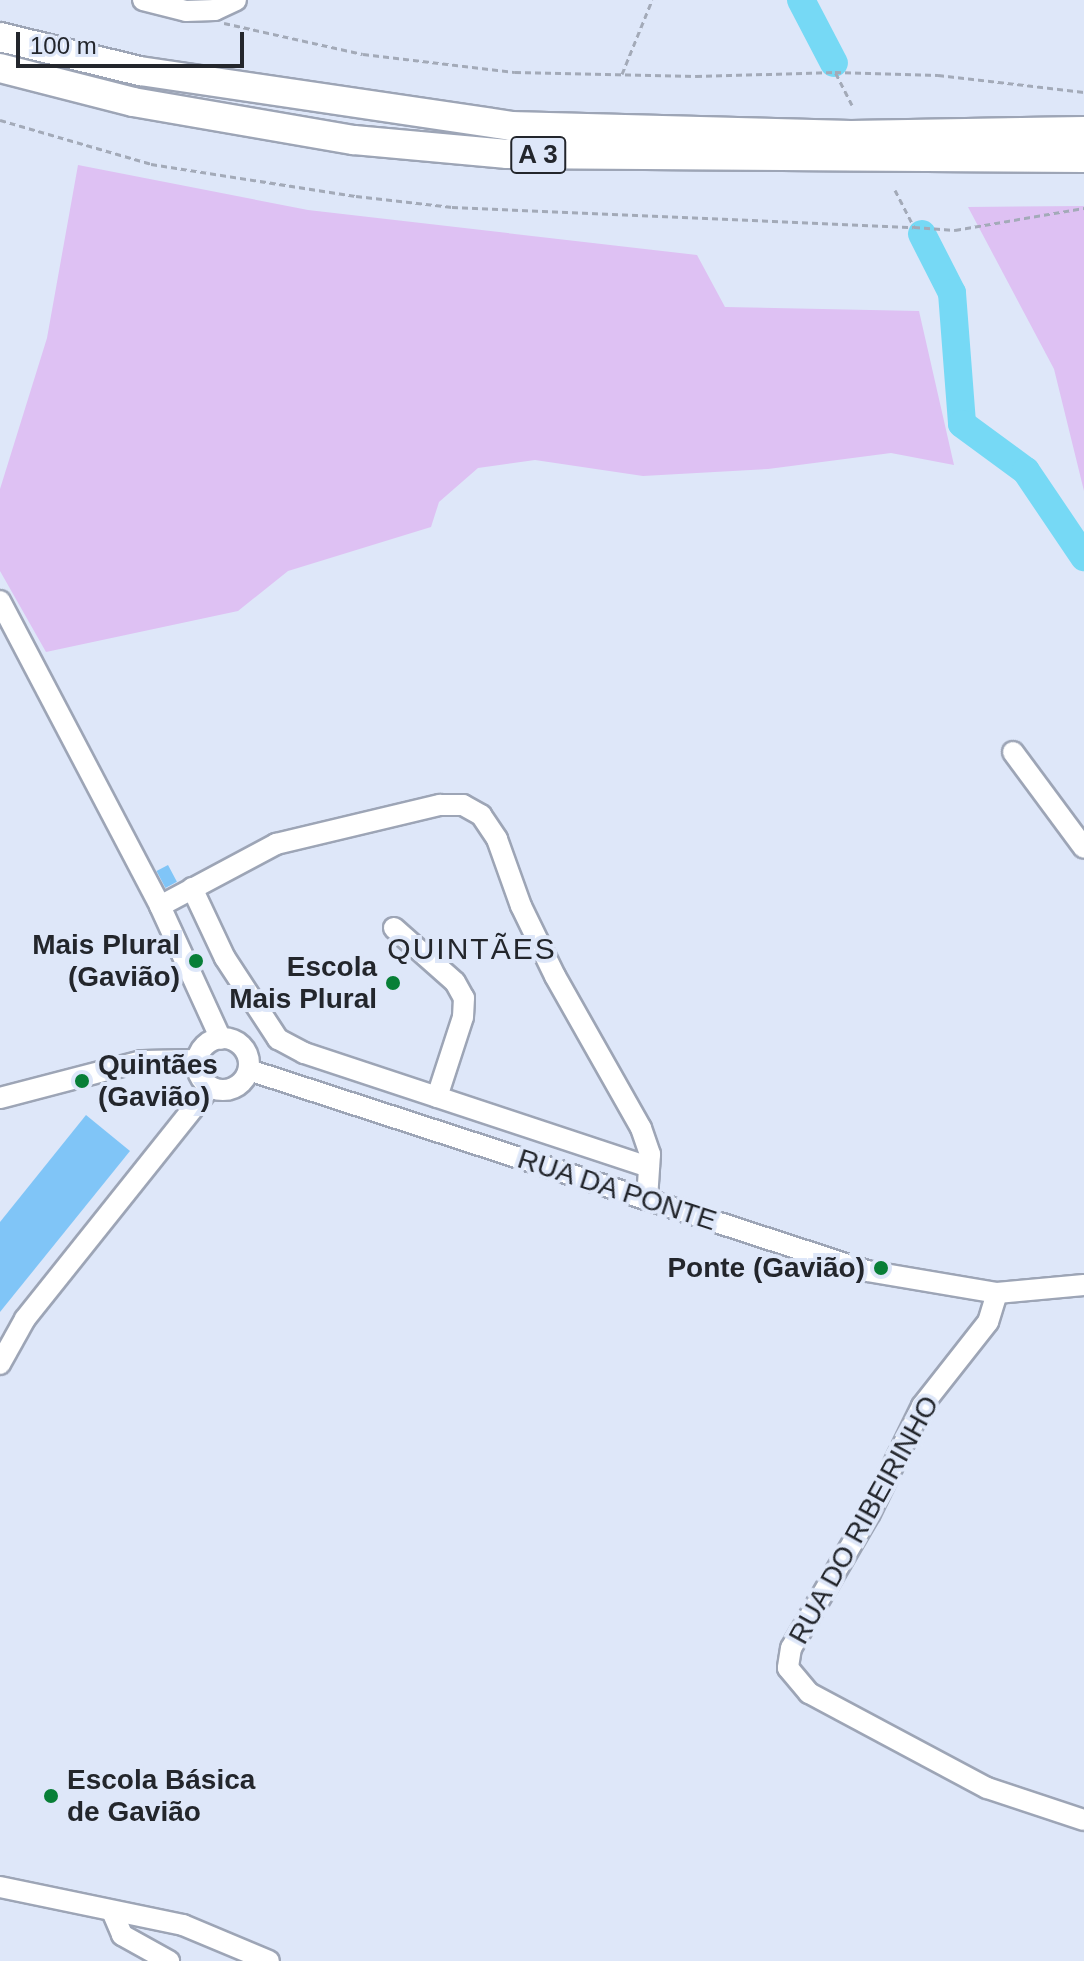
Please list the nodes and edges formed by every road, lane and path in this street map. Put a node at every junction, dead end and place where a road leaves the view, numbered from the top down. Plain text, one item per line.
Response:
1 (143, 0) edge
2 (236, 0) edge
3 (652, 0) edge
4 (186, 5) edge
5 (215, 10) junction
6 (0, 37) edge
7 (0, 68) edge
8 (835, 72) junction
9 (622, 74) junction
10 (1084, 92) edge
11 (852, 105) dead end
12 (0, 120) edge
13 (1084, 131) edge
14 (1084, 158) edge
15 (895, 190) dead end
16 (1084, 208) edge
17 (914, 227) junction
18 (0, 601) edge
19 (1013, 752) dead end
20 (1084, 848) edge
21 (192, 888) junction
22 (160, 906) junction
23 (394, 928) dead end
24 (221, 1039) junction
25 (198, 1060) junction
26 (249, 1070) junction
27 (210, 1087) junction
28 (437, 1097) junction
29 (0, 1098) edge
30 (649, 1167) junction
31 (647, 1199) junction
32 (1084, 1285) edge
33 (997, 1293) junction
34 (0, 1364) edge
35 (1084, 1820) edge
36 (0, 1887) edge
37 (112, 1911) junction
38 (169, 1961) edge
39 (269, 1961) edge

1 - 4 street
2 - 5 street
3 - 9 path
4 - 5 street
5 - 9 path
6 - 13 highway, A 3
7 - 14 highway, A 3
8 - 9 path
8 - 10 path
8 - 11 path
12 - 17 path
15 - 17 path
16 - 17 path
18 - 22 street
19 - 20 street
21 - 22 street
21 - 28 street
21 - 30 street
22 - 24 street
23 - 28 street
24 - 25 street
24 - 26 street
25 - 27 street
25 - 29 street
26 - 27 street
26 - 31 street, RUA DA PONTE
27 - 34 street
28 - 30 street
30 - 31 street
31 - 33 street, RUA DA PONTE
32 - 33 street, RUA DA PONTE
33 - 35 street, RUA DO RIBEIRINHO
36 - 37 street
37 - 38 street
37 - 39 street

